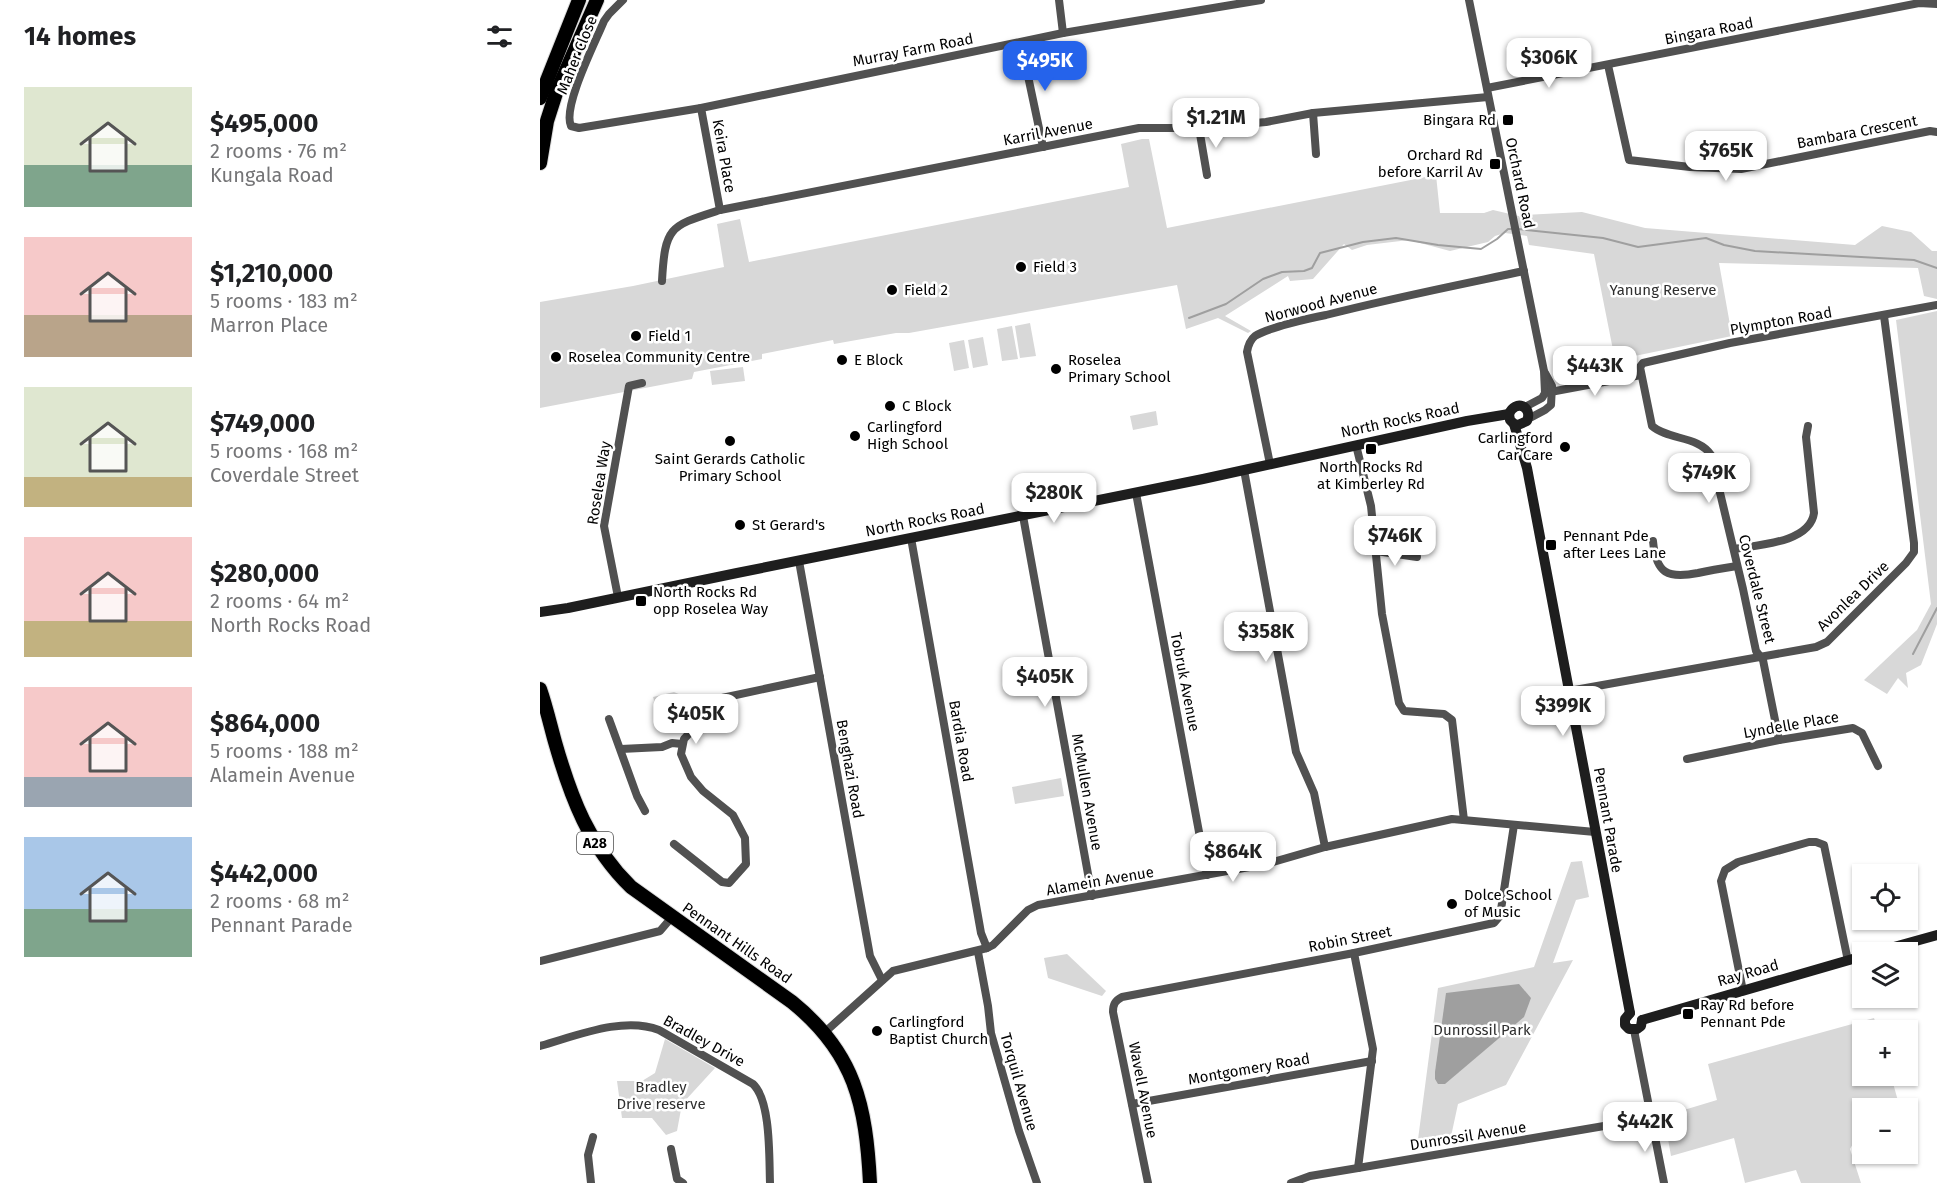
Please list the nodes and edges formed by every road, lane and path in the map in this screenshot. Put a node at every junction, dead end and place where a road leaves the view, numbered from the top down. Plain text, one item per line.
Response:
1 (579, 0) edge
2 (597, 0) edge
3 (623, 0) edge
4 (1059, 0) edge
5 (1260, 0) edge
6 (1469, 0) edge
7 (1937, 4) edge
8 (1063, 33) junction
9 (1021, 43) junction
10 (1608, 65) junction
11 (1486, 88) junction
12 (1488, 97) junction
13 (540, 98) edge
14 (701, 108) junction
15 (1313, 113) junction
16 (544, 126) edge
17 (571, 126) joint
18 (1199, 128) junction
19 (1937, 132) edge
20 (1043, 147) junction
21 (1316, 154) dead end
22 (540, 163) edge
23 (1207, 175) dead end
24 (720, 210) junction
25 (1524, 272) junction
26 (662, 281) dead end
27 (1937, 305) edge
28 (1884, 316) junction
29 (1641, 375) junction
30 (642, 383) dead end
31 (1548, 393) junction
32 (1525, 407) junction
33 (1519, 420) junction
34 (1808, 426) dead end
35 (1356, 445) junction
36 (1270, 464) junction
37 (1244, 470) junction
38 (1136, 493) junction
39 (1023, 516) junction
40 (911, 538) junction
41 (1653, 541) dead end
42 (1734, 549) junction
43 (1376, 551) junction
44 (1417, 558) dead end
45 (799, 561) junction
46 (1737, 566) junction
47 (618, 597) junction
48 (592, 602) junction
49 (540, 606) edge
50 (540, 612) edge
51 (1760, 656) junction
52 (820, 678) junction
53 (540, 689) edge
54 (1569, 691) junction
55 (540, 713) edge
56 (609, 719) dead end
57 (1779, 740) junction
58 (555, 743) junction
59 (682, 744) junction
60 (621, 749) junction
61 (1687, 759) dead end
62 (1878, 766) dead end
63 (645, 811) dead end
64 (1464, 820) junction
65 (1514, 825) junction
66 (1595, 832) junction
67 (674, 844) dead end
68 (1325, 847) junction
69 (1207, 875) junction
70 (1092, 896) junction
71 (672, 917) junction
72 (1937, 935) edge
73 (1912, 942) edge
74 (987, 948) junction
75 (978, 951) junction
76 (1354, 953) junction
77 (1852, 960) edge
78 (540, 961) edge
79 (1848, 961) junction
80 (882, 980) junction
81 (1743, 991) junction
82 (1114, 1003) joint
83 (1630, 1013) junction
84 (1642, 1020) junction
85 (1634, 1030) junction
86 (825, 1032) junction
87 (540, 1046) edge
88 (1372, 1061) junction
89 (1132, 1104) junction
90 (1651, 1118) junction
91 (593, 1137) dead end
92 (671, 1149) dead end
93 (1358, 1168) junction
94 (1037, 1181) edge
95 (591, 1183) edge
96 (683, 1183) edge
97 (770, 1183) edge
98 (870, 1183) edge
99 (1148, 1183) edge
100 (1291, 1183) edge
101 (1664, 1183) edge

1 - 13 highway
2 - 16 highway
3 - 17 street, Maher Close
4 - 8 street
5 - 8 street, Murray Farm Road
6 - 11 street, Orchard Road
7 - 10 street, Bingara Road
8 - 9 street, Murray Farm Road
9 - 14 street, Murray Farm Road
9 - 20 street
10 - 11 street, Bingara Road
10 - 19 street, Bambara Crescent
11 - 12 street, Orchard Road
12 - 15 street, Karril Avenue
12 - 25 street, Orchard Road
14 - 17 street, Murray Farm Road
14 - 24 street, Keira Place
15 - 18 street, Karril Avenue
15 - 21 street
16 - 22 highway
18 - 20 street, Karril Avenue
18 - 23 street
20 - 24 street, Karril Avenue
24 - 26 street, Karril Avenue
25 - 31 street, Orchard Road
25 - 36 street, Norwood Avenue
27 - 28 street, Plympton Road
28 - 29 street, Plympton Road
28 - 51 street, Avonlea Drive
29 - 31 street
29 - 42 street, Coverdale Street
30 - 47 street, Roselea Way
31 - 32 street
31 - 33 street, North Rocks Road
32 - 33 street, Pennant Parade
32 - 33 street
33 - 35 street, North Rocks Road
33 - 54 street, Pennant Parade
34 - 42 street
35 - 36 street, North Rocks Road
35 - 43 street
36 - 37 street, North Rocks Road
37 - 38 street, North Rocks Road
37 - 68 street
38 - 39 street, North Rocks Road
38 - 69 street, Tobruk Avenue
39 - 40 street, North Rocks Road
39 - 70 street, McMullen Avenue
40 - 45 street, North Rocks Road
40 - 74 street, Bardia Road
41 - 46 street
42 - 46 street, Coverdale Street
43 - 44 street
43 - 64 street
45 - 47 street, North Rocks Road
45 - 52 street, Benghazi Road
46 - 51 street, Coverdale Street
47 - 48 street, North Rocks Road
48 - 49 street, North Rocks Road
48 - 50 street, North Rocks Road
51 - 54 street, Avonlea Drive
51 - 57 street, Coverdale Street
52 - 59 street
52 - 80 street, Benghazi Road
53 - 58 highway, Pennant Hills Road / A28
54 - 66 street, Pennant Parade
55 - 58 highway, Pennant Hills Road / A28
56 - 60 street
57 - 61 street, Lyndelle Place
57 - 62 street, Lyndelle Place
58 - 71 highway, Pennant Hills Road / A28
59 - 60 street
59 - 67 street
60 - 63 street
64 - 65 street, Alamein Avenue
64 - 68 street, Alamein Avenue
65 - 66 street, Alamein Avenue
65 - 76 street, Robin Street
66 - 83 street, Pennant Parade
68 - 69 street, Alamein Avenue
69 - 70 street, Alamein Avenue
70 - 74 street, Alamein Avenue
71 - 78 street
71 - 86 highway, Pennant Hills Road / A28
72 - 73 street
74 - 75 street, Alamein Avenue
75 - 80 street, Alamein Avenue
75 - 94 street, Torquil Avenue
76 - 82 street, Robin Street
76 - 88 street
77 - 79 street, Ray Road
79 - 81 street, Ray Road
79 - 81 street
80 - 86 street, Alamein Avenue
81 - 84 street, Ray Road
82 - 89 street, Wavell Avenue
83 - 84 street
83 - 85 street
84 - 85 street
85 - 90 street
86 - 98 highway, Pennant Hills Road / A28
87 - 97 street, Bradley Drive
88 - 89 street, Montgomery Road
88 - 93 street
89 - 99 street, Wavell Avenue
90 - 93 street, Dunrossil Avenue
90 - 101 street
91 - 95 street
92 - 96 street
93 - 100 street, Dunrossil Avenue

